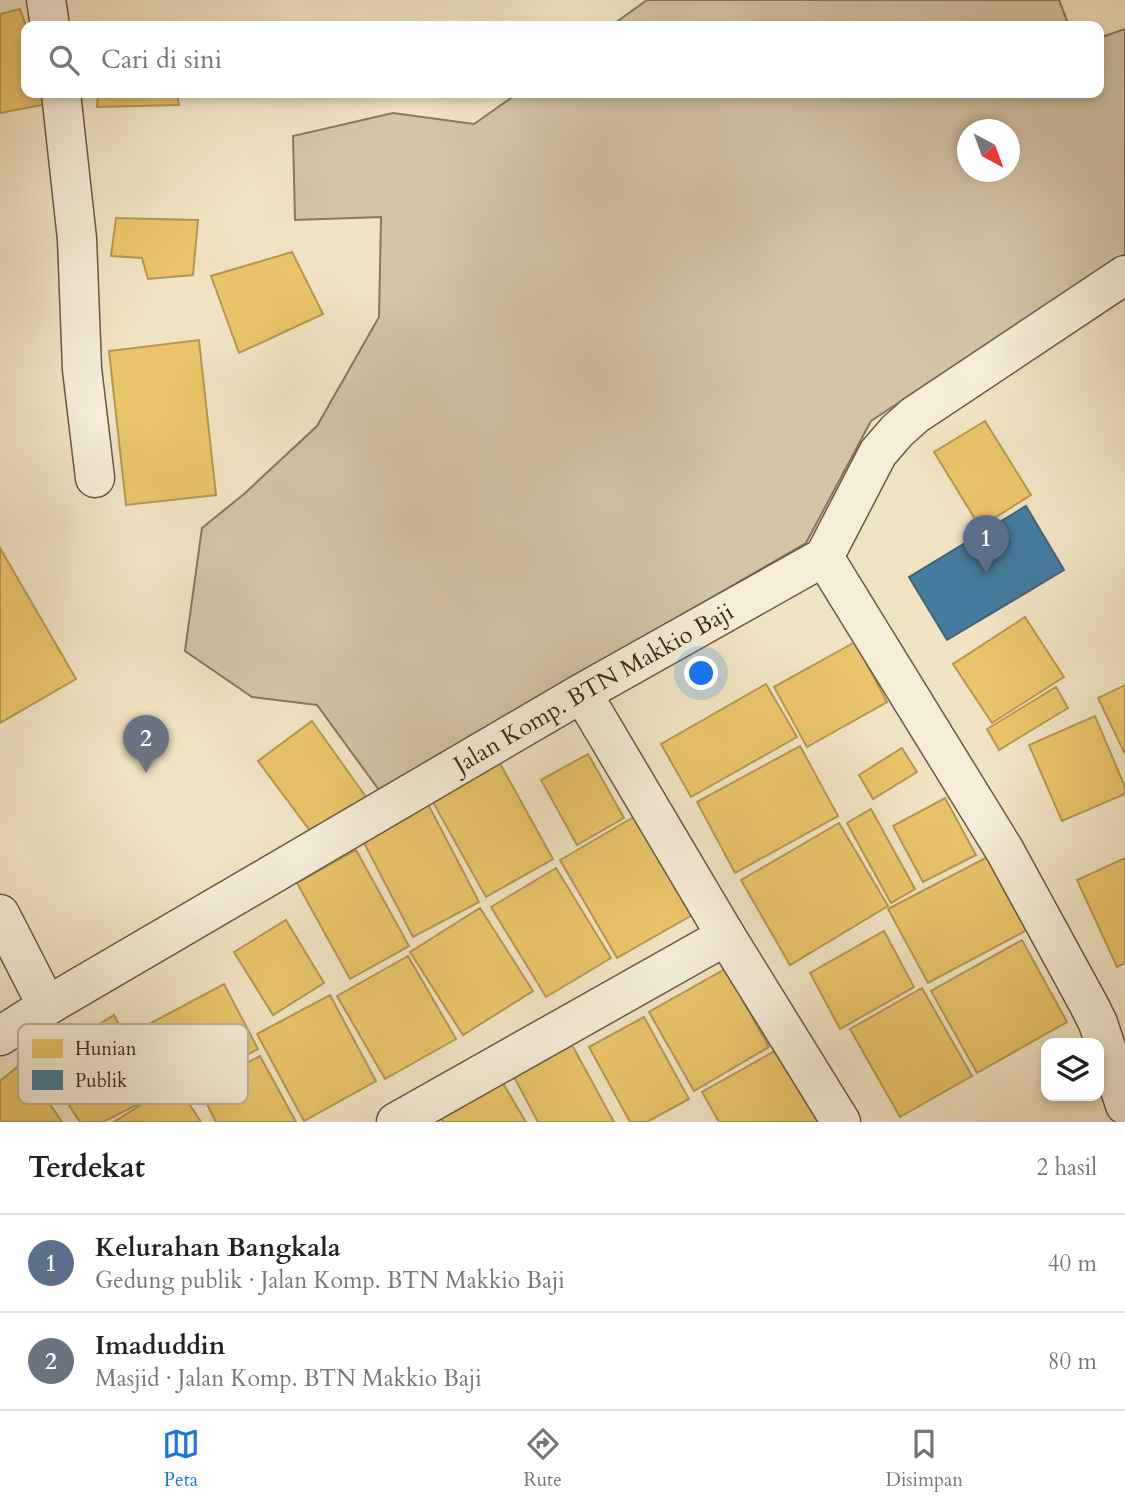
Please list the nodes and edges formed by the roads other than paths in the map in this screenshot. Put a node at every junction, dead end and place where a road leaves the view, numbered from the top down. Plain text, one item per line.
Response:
1 (46, 0) edge
2 (49, 21) edge
3 (62, 98) edge
4 (1125, 275) edge
5 (95, 478) dead end
6 (824, 557) junction
7 (582, 693) junction
8 (0, 914) edge
9 (726, 936) junction
10 (47, 1006) junction
11 (0, 1035) edge
12 (1125, 1105) edge
13 (396, 1122) edge
14 (841, 1122) edge

1 - 2 street
3 - 5 street
4 - 6 street
6 - 7 street, Jalan Komp. BTN Makkio Baji
6 - 12 street
7 - 9 street
7 - 10 street, Jalan Komp. BTN Makkio Baji
8 - 10 street
9 - 13 street
9 - 14 street
10 - 11 street, Jalan Komp. BTN Makkio Baji

